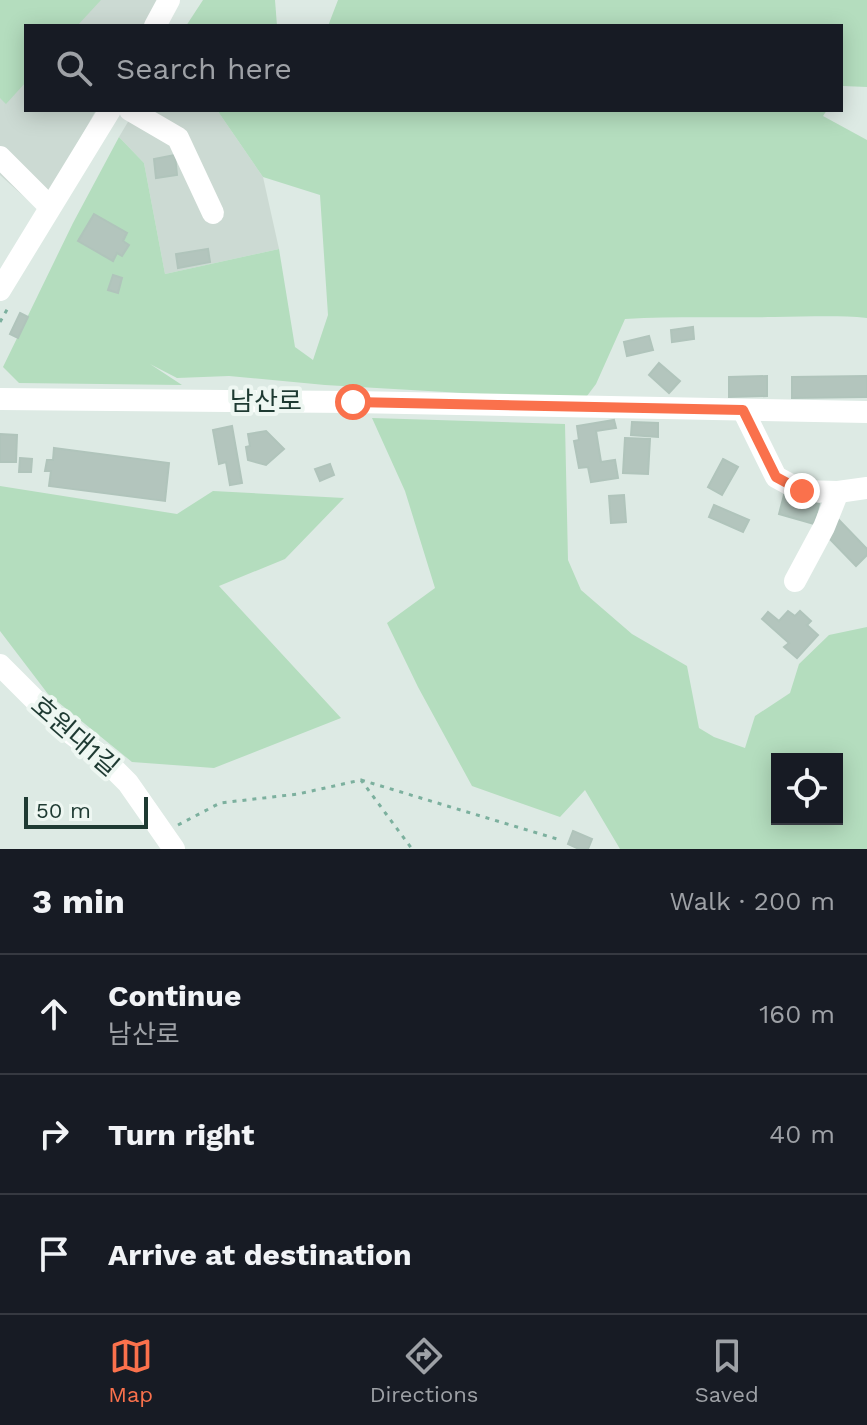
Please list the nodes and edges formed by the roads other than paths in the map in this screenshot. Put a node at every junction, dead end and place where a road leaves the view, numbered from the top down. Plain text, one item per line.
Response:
1 (169, 0) edge
2 (156, 24) edge
3 (109, 112) edge
4 (133, 112) edge
5 (0, 157) edge
6 (50, 207) junction
7 (213, 213) dead end
8 (0, 290) edge
9 (0, 399) edge
10 (743, 410) junction
11 (867, 412) edge
12 (867, 488) edge
13 (838, 492) junction
14 (795, 581) dead end
15 (0, 665) edge
16 (169, 841) edge

1 - 2 street
3 - 6 street
4 - 7 street
5 - 6 street
6 - 8 street
9 - 10 street, 남산로
10 - 11 street, 남산로
10 - 13 street
12 - 13 street
13 - 14 street
15 - 16 street, 호원대1길

